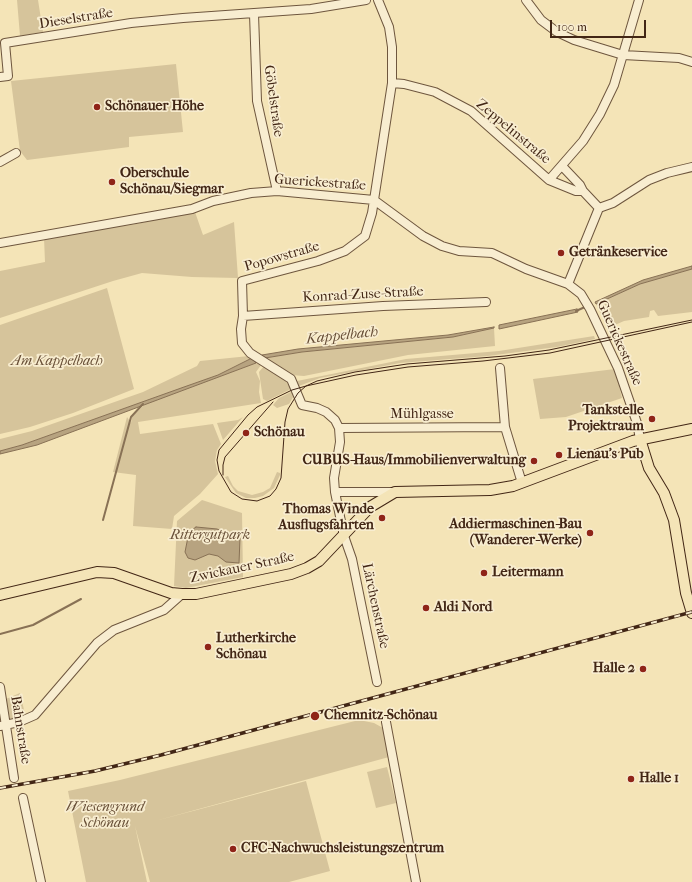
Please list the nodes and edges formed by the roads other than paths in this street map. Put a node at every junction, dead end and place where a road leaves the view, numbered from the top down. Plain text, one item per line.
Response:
1 (366, 0) edge
2 (378, 0) edge
3 (526, 0) edge
4 (639, 0) edge
5 (254, 14) junction
6 (3, 44) edge
7 (623, 55) junction
8 (692, 62) edge
9 (4, 76) edge
10 (392, 83) junction
11 (16, 153) dead end
12 (0, 162) edge
13 (562, 166) junction
14 (692, 167) edge
15 (549, 180) junction
16 (276, 191) junction
17 (583, 191) junction
18 (374, 200) junction
19 (599, 208) junction
20 (0, 243) edge
21 (568, 284) junction
22 (486, 302) dead end
23 (243, 316) junction
24 (500, 368) dead end
25 (339, 428) junction
26 (501, 428) junction
27 (692, 429) edge
28 (640, 439) junction
29 (522, 483) junction
30 (335, 492) junction
31 (395, 492) junction
32 (344, 536) junction
33 (0, 594) edge
34 (182, 594) junction
35 (692, 613) edge
36 (377, 682) dead end
37 (0, 687) edge
38 (386, 722) dead end
39 (2, 726) edge
40 (14, 778) dead end
41 (23, 798) dead end
42 (41, 882) edge
43 (416, 882) edge

1 - 5 street, Dieselstraße
2 - 10 street, Popowstraße
3 - 7 street
4 - 7 street
5 - 6 street, Dieselstraße
5 - 16 street, Göbelstraße
6 - 9 street, Dieselstraße
7 - 8 street
7 - 13 street
10 - 15 street, Zeppelinstraße
10 - 18 street, Popowstraße
11 - 12 street
13 - 15 street, Zeppelinstraße
13 - 17 street, Zeppelinstraße
14 - 19 street
15 - 17 street, Zeppelinstraße
16 - 18 street, Guerickestraße
16 - 20 street, Guerickestraße
17 - 19 street, Zeppelinstraße
18 - 21 street, Guerickestraße
18 - 23 street, Popowstraße
19 - 21 street
21 - 28 street, Guerickestraße
22 - 23 street, Konrad-Zuse-Straße
23 - 25 street, Popowstraße
24 - 26 street
25 - 26 street, Mühlgasse
25 - 30 street
26 - 29 street
27 - 28 main road, Zwickauer Straße
28 - 29 main road, Zwickauer Straße
28 - 35 main road
29 - 31 main road, Zwickauer Straße
30 - 31 street, Zwickauer Straße
30 - 32 street
31 - 32 main road, Zwickauer Straße
32 - 34 main road, Zwickauer Straße
32 - 36 street, Lärchenstraße
33 - 34 main road, Zwickauer Straße
34 - 39 street
37 - 39 street, Bahnstraße
38 - 43 street
39 - 40 street, Bahnstraße
41 - 42 street

